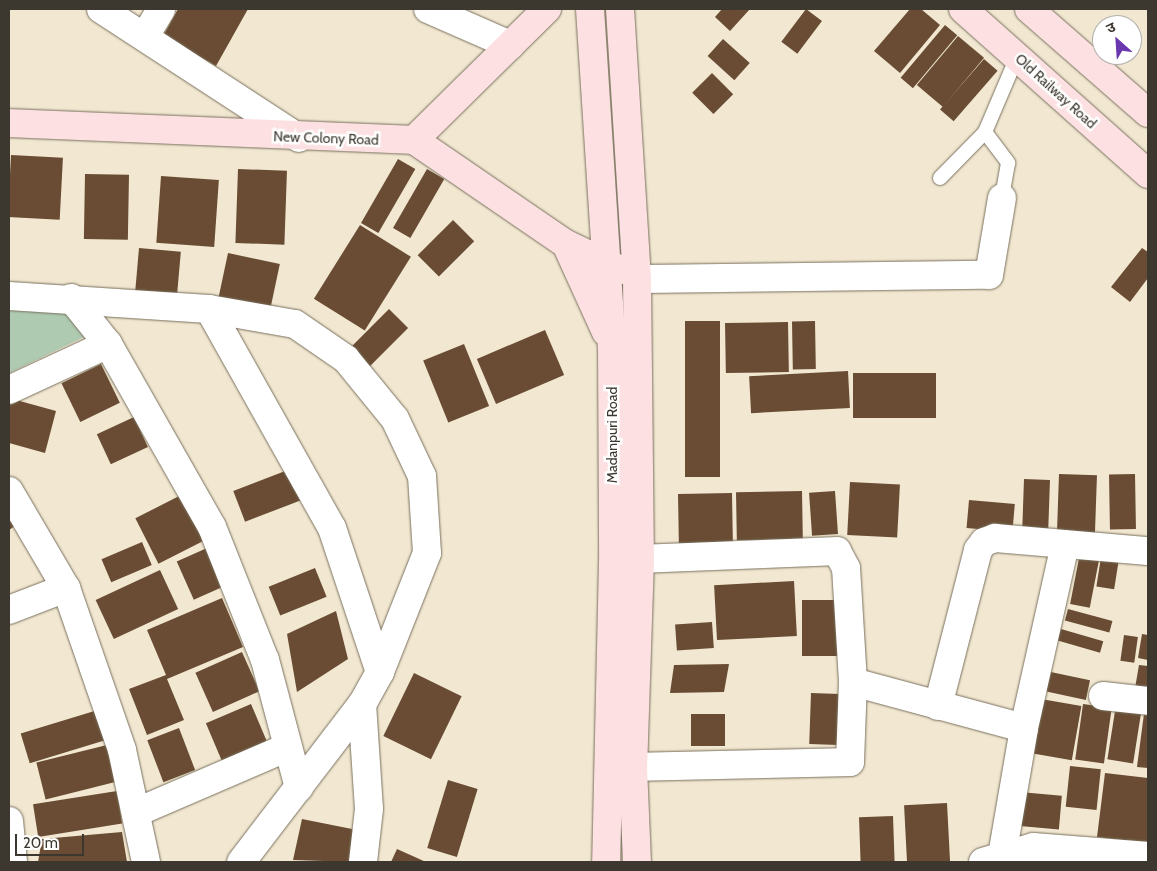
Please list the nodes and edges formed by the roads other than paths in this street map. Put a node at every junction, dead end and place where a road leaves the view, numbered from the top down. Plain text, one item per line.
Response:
1 (101, 9) edge
2 (160, 9) edge
3 (428, 9) edge
4 (547, 9) edge
5 (590, 9) edge
6 (620, 9) edge
7 (963, 9) edge
8 (1038, 18) edge
9 (145, 36) junction
10 (510, 45) junction
11 (1018, 57) junction
12 (1148, 113) edge
13 (9, 124) edge
14 (985, 132) junction
15 (299, 138) junction
16 (414, 140) junction
17 (1148, 174) edge
18 (940, 178) dead end
19 (1002, 198) joint
20 (566, 244) junction
21 (608, 263) junction
22 (637, 279) junction
23 (9, 296) edge
24 (71, 298) junction
25 (209, 310) junction
26 (108, 344) junction
27 (612, 346) junction
28 (9, 390) edge
29 (9, 491) edge
30 (1065, 545) junction
31 (1148, 551) edge
32 (640, 559) junction
33 (66, 588) junction
34 (9, 610) edge
35 (380, 672) junction
36 (853, 682) junction
37 (1103, 696) dead end
38 (1148, 701) edge
39 (362, 704) junction
40 (938, 706) junction
41 (1024, 728) junction
42 (288, 746) junction
43 (633, 767) junction
44 (299, 788) junction
45 (137, 812) junction
46 (9, 821) edge
47 (1148, 856) edge
48 (993, 859) edge
49 (14, 862) edge
50 (146, 862) edge
51 (242, 862) edge
52 (363, 862) edge
53 (606, 862) edge
54 (637, 862) edge

1 - 9 street
2 - 9 street
3 - 10 street
4 - 10 street
5 - 21 street, Madanpuri Road
6 - 22 street, Madanpuri Road
7 - 11 street, Old Railway Road
8 - 11 street
8 - 12 street
9 - 15 street
10 - 16 street
11 - 14 lane
11 - 17 street, Old Railway Road
13 - 15 street, New Colony Road
14 - 18 lane
14 - 19 lane
15 - 16 street, New Colony Road
16 - 20 street
19 - 22 street
20 - 21 street
20 - 27 street
21 - 22 street
21 - 27 street, Madanpuri Road
22 - 32 street, Madanpuri Road
23 - 24 street
24 - 25 street
24 - 26 street
25 - 35 street
25 - 35 street
26 - 28 street
26 - 42 street
27 - 53 street, Madanpuri Road
29 - 33 street
30 - 31 street
30 - 40 street
30 - 41 street
32 - 36 street
32 - 43 street, Madanpuri Road
33 - 34 street
33 - 45 street
35 - 39 street
36 - 40 street
36 - 43 street
37 - 38 street
39 - 44 street
39 - 52 street
40 - 41 street
41 - 48 street
42 - 44 street
42 - 45 street
43 - 54 street, Madanpuri Road
44 - 51 street
45 - 50 street
46 - 49 street
47 - 48 street

